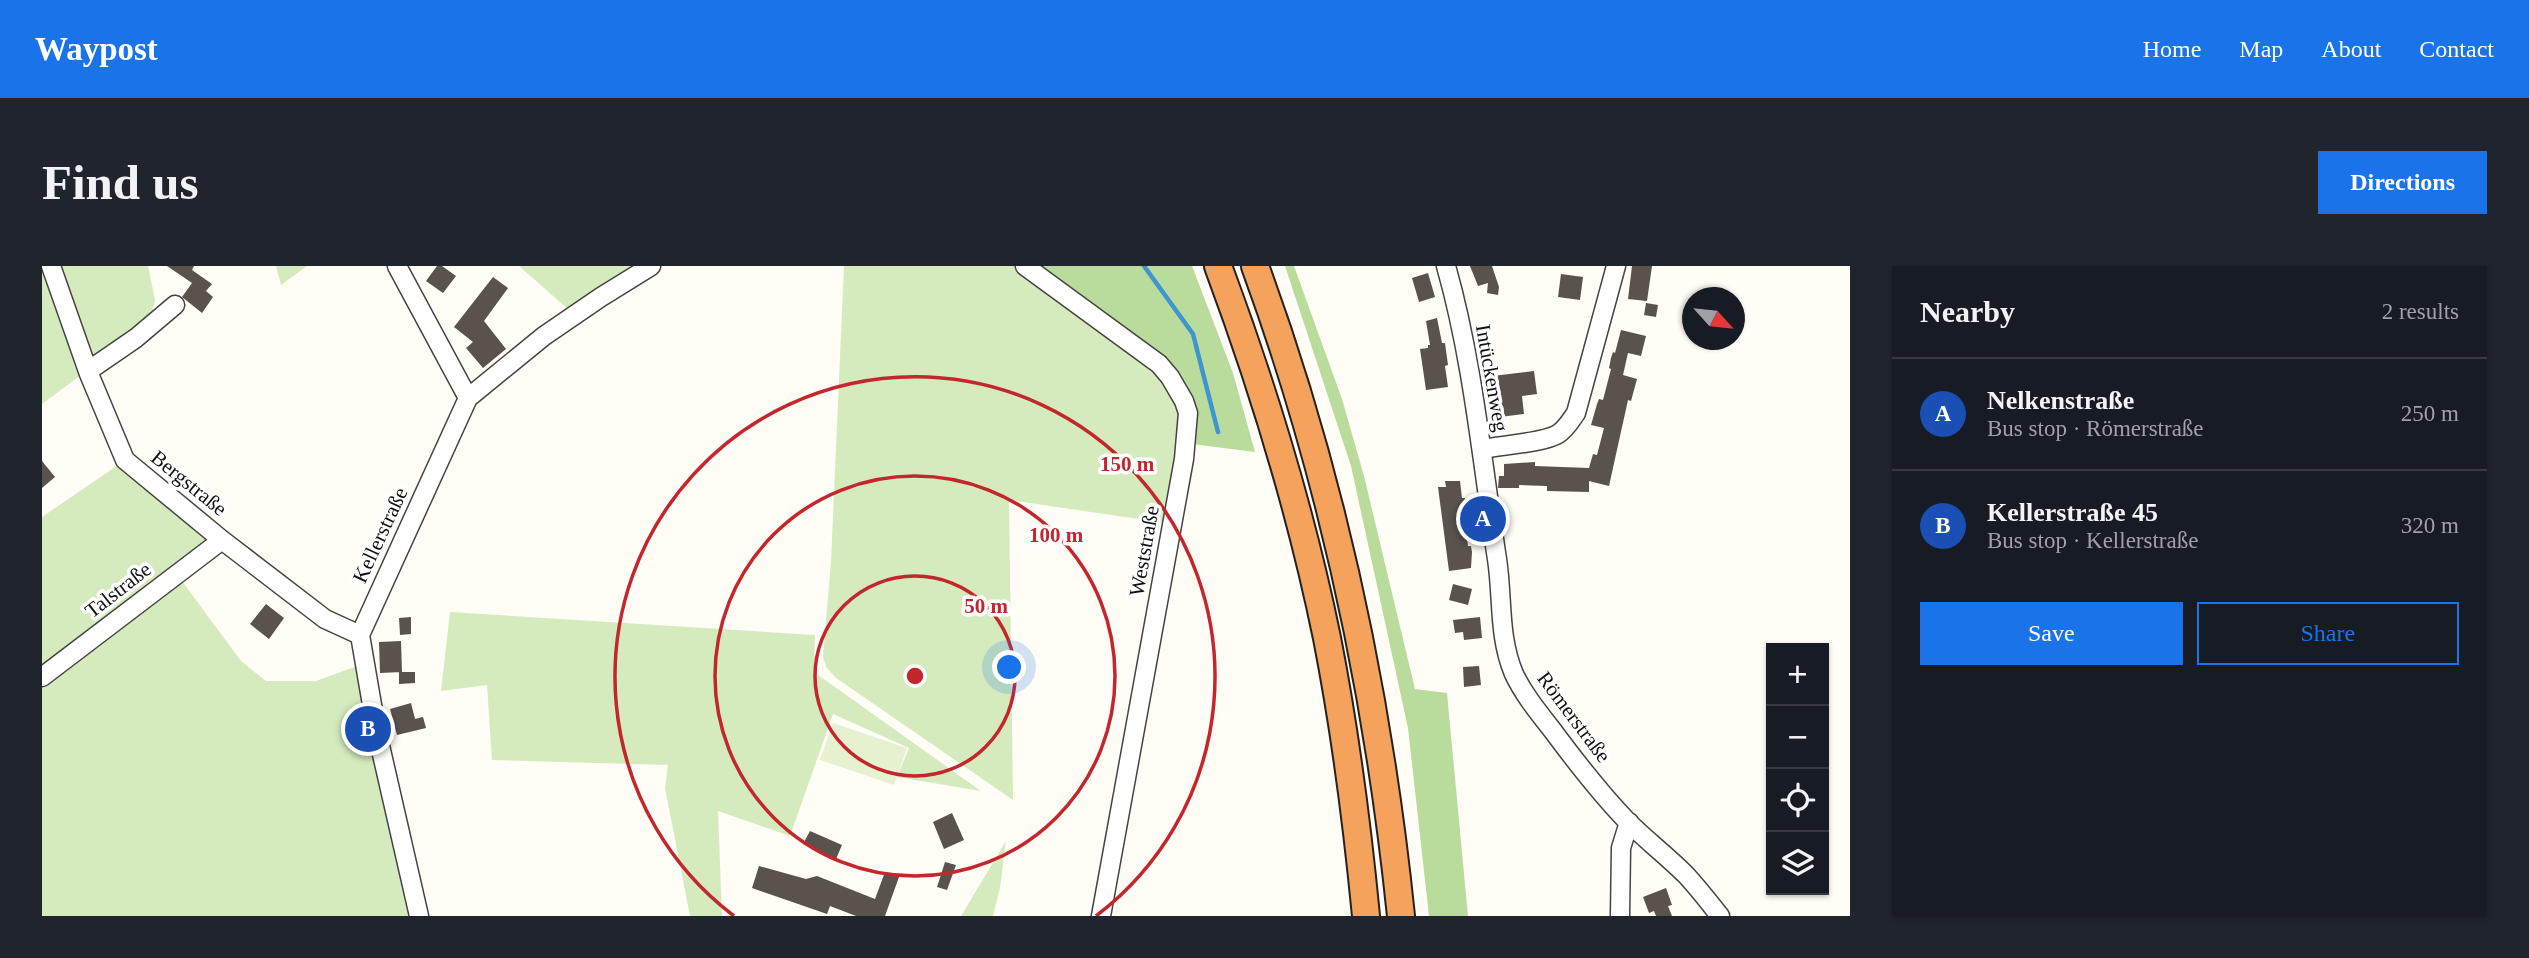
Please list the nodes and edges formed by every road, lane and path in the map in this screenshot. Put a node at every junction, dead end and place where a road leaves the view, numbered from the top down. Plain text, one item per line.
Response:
1 (51, 266) edge
2 (397, 266) edge
3 (651, 266) edge
4 (1025, 266) edge
5 (1218, 266) edge
6 (1255, 266) edge
7 (1446, 266) edge
8 (1616, 266) edge
9 (175, 304) dead end
10 (88, 371) junction
11 (468, 398) junction
12 (1482, 449) junction
13 (1488, 499) joint
14 (222, 540) junction
15 (359, 635) junction
16 (42, 677) edge
17 (1629, 822) junction
18 (418, 916) edge
19 (1101, 916) edge
20 (1366, 916) edge
21 (1401, 916) edge
22 (1620, 916) edge
23 (1720, 916) edge

1 - 10 street, Bergstraße
2 - 11 street
3 - 11 street, Kellerstraße
4 - 19 street, Weststraße
5 - 20 highway
6 - 21 highway
7 - 12 street, Intückenweg
8 - 12 street
9 - 10 street
10 - 14 street, Bergstraße
11 - 15 street, Kellerstraße
12 - 13 street, Intückenweg
13 - 17 street, Römerstraße
14 - 15 street, Bergstraße
14 - 16 street, Talstraße
15 - 18 street
17 - 22 street
17 - 23 street, Römerstraße

